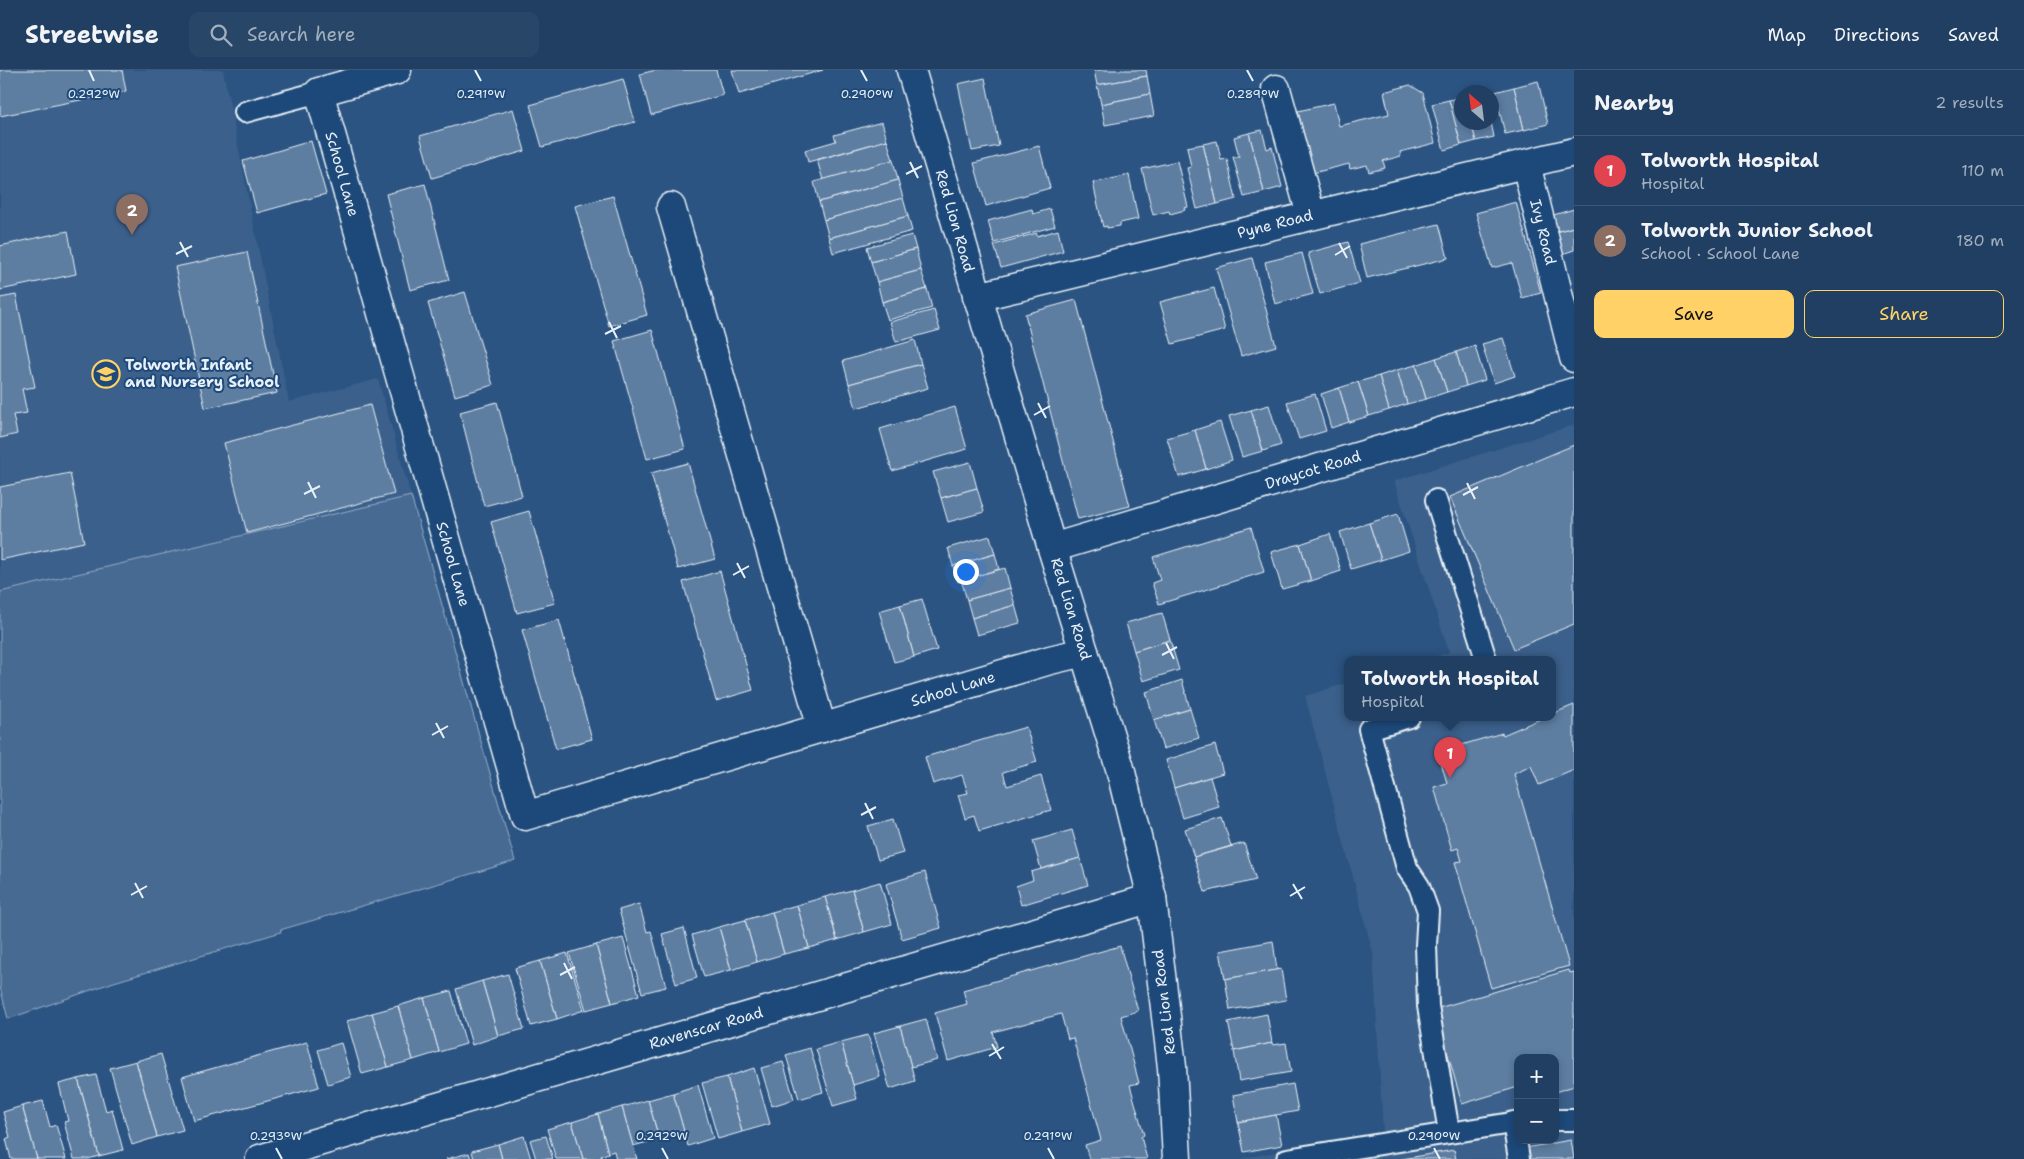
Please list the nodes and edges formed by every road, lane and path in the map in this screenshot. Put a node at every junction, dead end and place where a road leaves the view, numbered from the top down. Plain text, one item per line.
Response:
1 (397, 70) edge
2 (911, 70) edge
3 (1276, 89) dead end
4 (319, 92) junction
5 (245, 112) dead end
6 (1574, 152) edge
7 (1526, 164) junction
8 (672, 207) dead end
9 (1311, 215) junction
10 (977, 297) junction
11 (1574, 358) edge
12 (1574, 392) edge
13 (1436, 500) dead end
14 (1052, 548) junction
15 (1084, 652) junction
16 (1485, 656) edge
17 (1396, 721) edge
18 (822, 728) junction
19 (1152, 898) junction
20 (1559, 1120) edge
21 (1574, 1120) edge
22 (1514, 1122) edge
23 (1449, 1132) junction
24 (1517, 1144) edge
25 (260, 1159) edge
26 (1177, 1159) edge
27 (1287, 1159) edge
28 (1519, 1159) edge

1 - 4 street
2 - 10 street, Red Lion Road
3 - 9 street
4 - 5 lane
4 - 18 street, School Lane
6 - 7 street, Pyne Road
7 - 9 street, Pyne Road
7 - 11 street, Ivy Road
8 - 18 street
9 - 10 street, Pyne Road
10 - 14 street, Red Lion Road
12 - 14 street, Draycot Road
13 - 16 lane
14 - 15 street, Red Lion Road
15 - 18 street, School Lane
15 - 19 street, Red Lion Road
17 - 23 lane
19 - 25 street, Ravenscar Road
19 - 26 street, Red Lion Road
20 - 21 lane
22 - 23 lane
23 - 27 lane
24 - 28 lane

